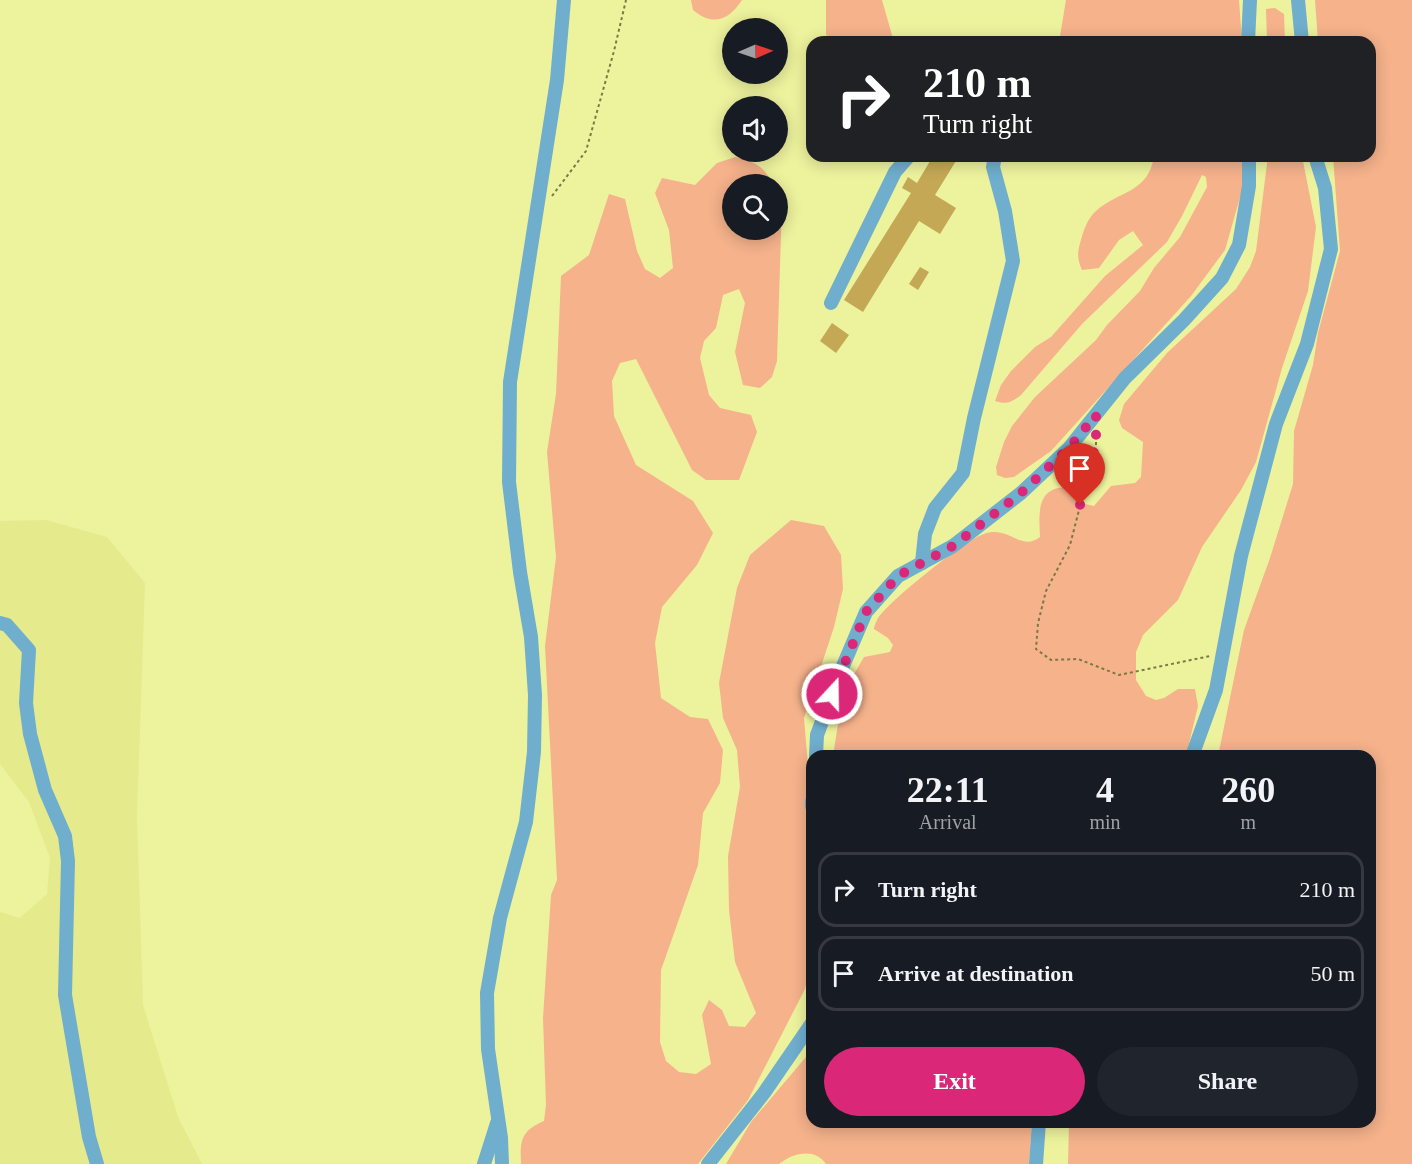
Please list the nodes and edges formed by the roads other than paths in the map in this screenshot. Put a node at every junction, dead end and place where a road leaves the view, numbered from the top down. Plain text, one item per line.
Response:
1 (564, 0) edge
2 (1250, 0) edge
3 (1298, 0) edge
4 (1248, 36) edge
5 (1301, 36) edge
6 (904, 162) edge
7 (994, 162) edge
8 (1249, 162) edge
9 (1317, 162) edge
10 (831, 303) dead end
11 (922, 563) junction
12 (0, 623) edge
13 (816, 750) edge
14 (1194, 750) edge
15 (806, 1032) edge
16 (499, 1118) junction
17 (1039, 1128) edge
18 (97, 1164) edge
19 (484, 1164) edge
20 (502, 1164) edge
21 (708, 1164) edge
22 (1036, 1164) edge

1 - 16 lane
2 - 4 lane
3 - 5 lane
6 - 10 lane
7 - 11 lane
8 - 11 lane
9 - 14 lane
11 - 13 lane
12 - 18 lane
15 - 21 lane
16 - 19 lane
16 - 20 lane
17 - 22 lane

